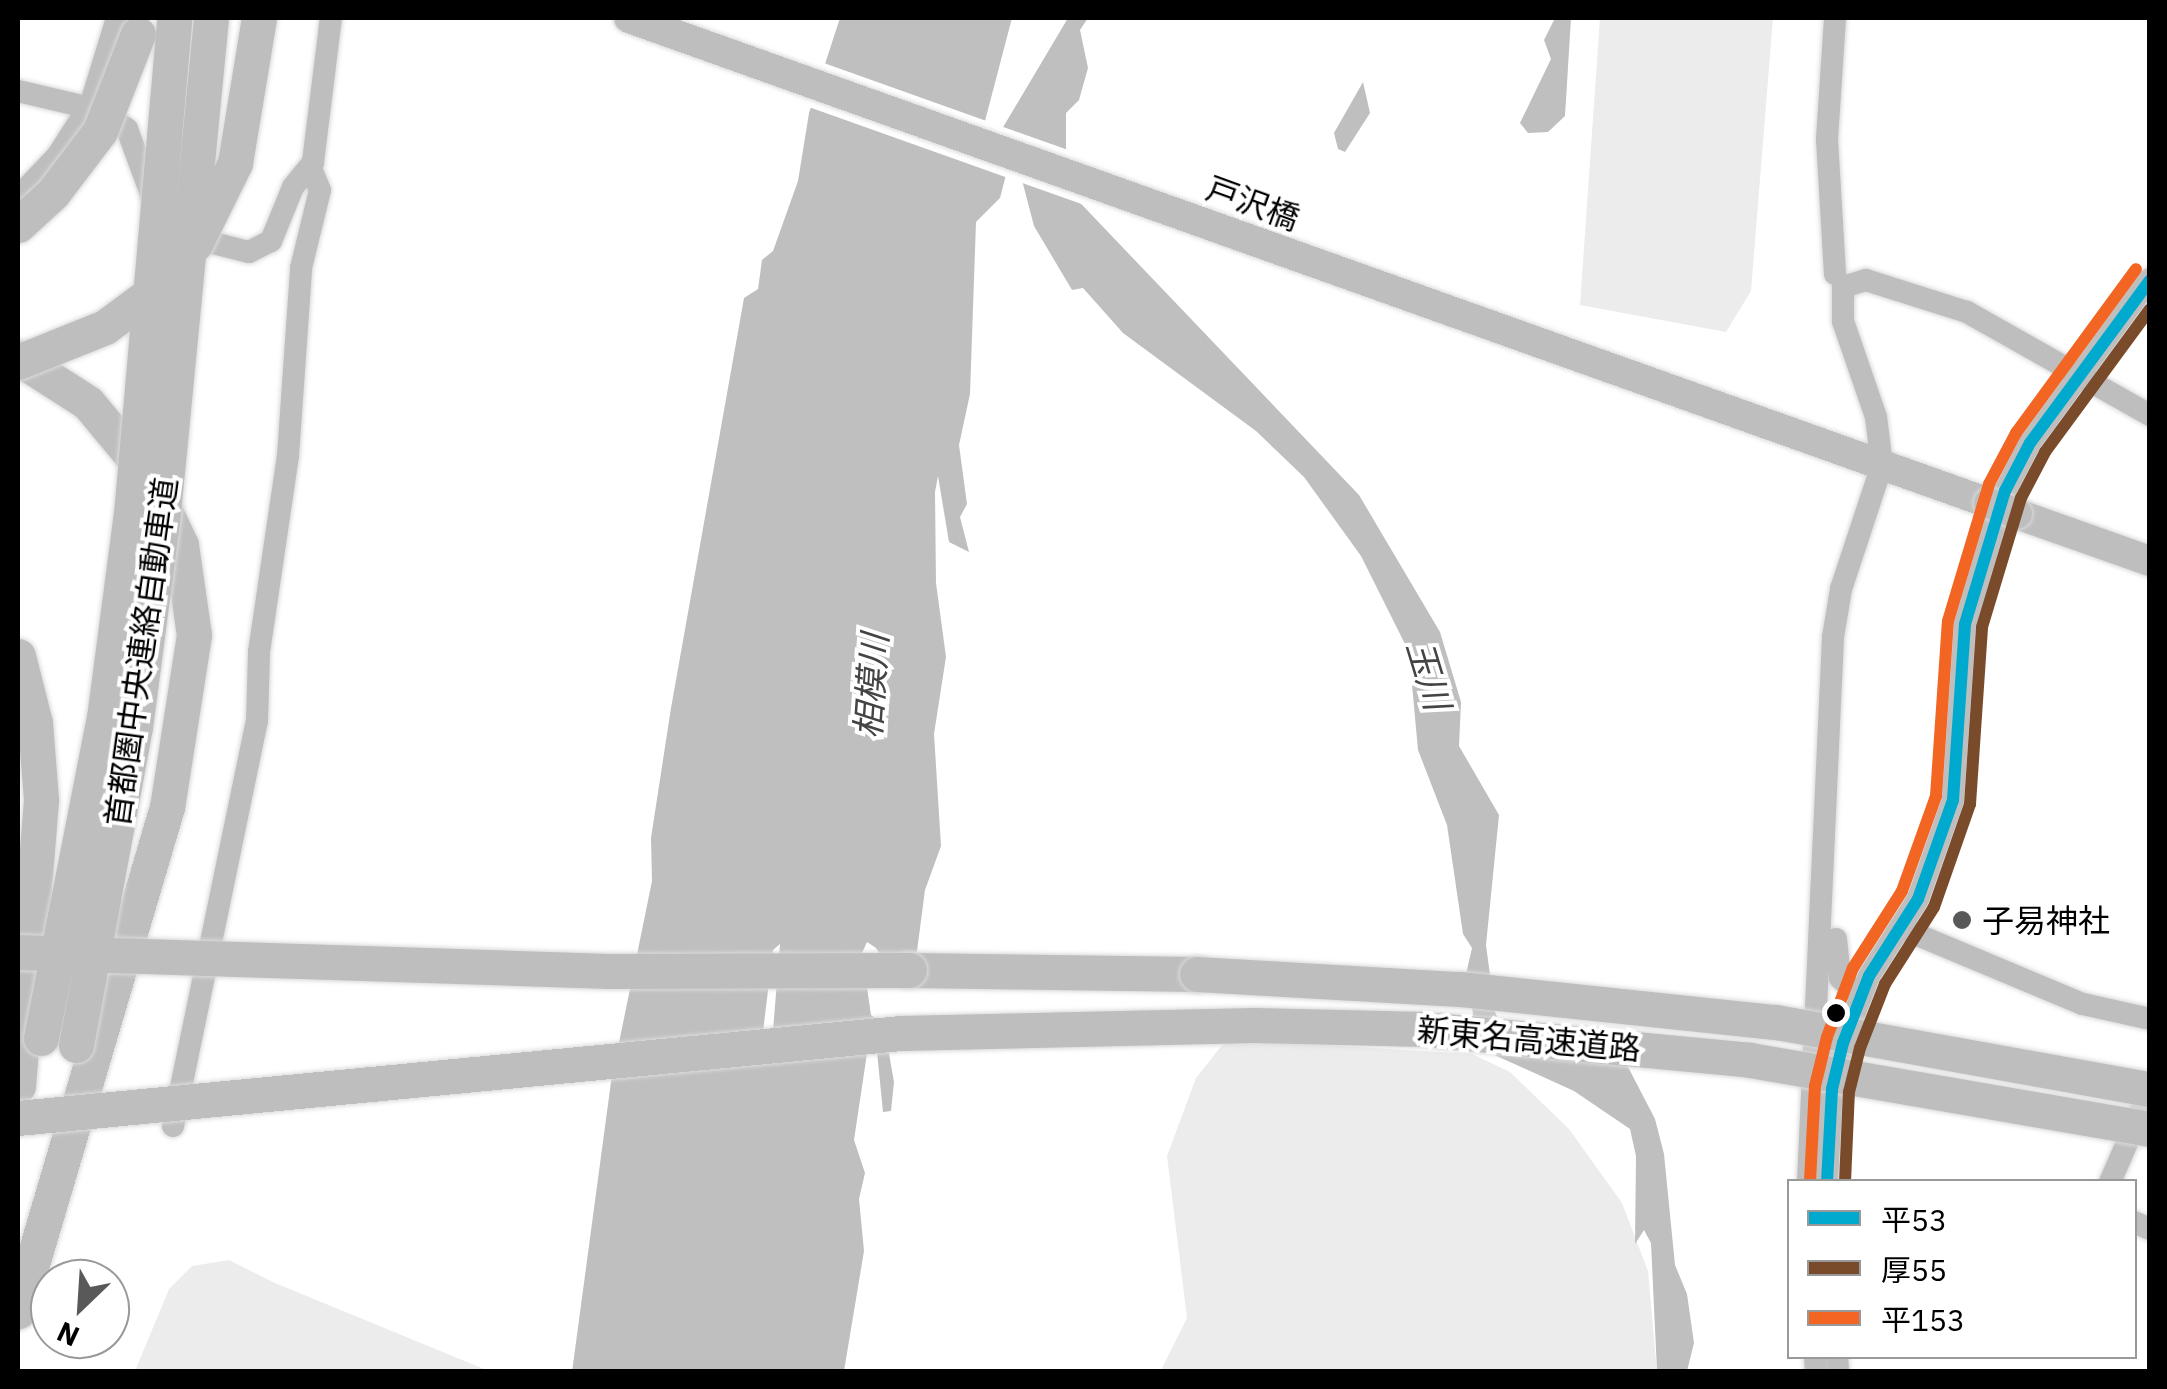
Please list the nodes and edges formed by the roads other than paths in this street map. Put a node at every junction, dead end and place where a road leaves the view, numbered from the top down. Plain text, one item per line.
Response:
1 (117, 18) edge
2 (141, 18) edge
3 (174, 18) edge
4 (211, 18) edge
5 (259, 18) edge
6 (331, 18) edge
7 (629, 18) edge
8 (1835, 18) edge
9 (18, 92) edge
10 (88, 108) junction
11 (310, 167) junction
12 (18, 198) edge
13 (18, 225) edge
14 (2150, 279) edge
15 (1839, 281) junction
16 (18, 360) edge
17 (2086, 374) junction
18 (2150, 415) edge
19 (1868, 460) junction
20 (2150, 561) edge
21 (18, 656) edge
22 (1832, 730) junction
23 (1901, 928) junction
24 (18, 952) edge
25 (1859, 995) junction
26 (2150, 1019) edge
27 (18, 1086) edge
28 (2150, 1090) edge
29 (18, 1118) edge
30 (173, 1126) dead end
31 (2150, 1130) edge
32 (18, 1136) edge
33 (1808, 1179) edge
34 (1827, 1179) edge
35 (2111, 1179) edge
36 (18, 1278) edge
37 (18, 1310) edge

1 - 10 street
2 - 13 highway, bridge
3 - 32 highway, 首都圏中央連絡自動車道, bridge
4 - 36 highway, 首都圏中央連絡自動車道, bridge
5 - 16 highway, bridge
6 - 11 street
7 - 19 main road, 戸沢橋
8 - 15 street
9 - 10 street
10 - 11 street
10 - 12 street
11 - 30 street
14 - 17 street
15 - 17 street
15 - 19 street
16 - 37 highway, bridge
17 - 18 street
17 - 23 street
19 - 20 main road, 戸沢橋
19 - 22 street
21 - 27 highway
22 - 25 street
22 - 33 street
23 - 25 street
23 - 26 street
24 - 28 highway, 新東名高速道路, bridge
25 - 34 street
28 - 35 street
29 - 31 highway, 新東名高速道路, bridge

